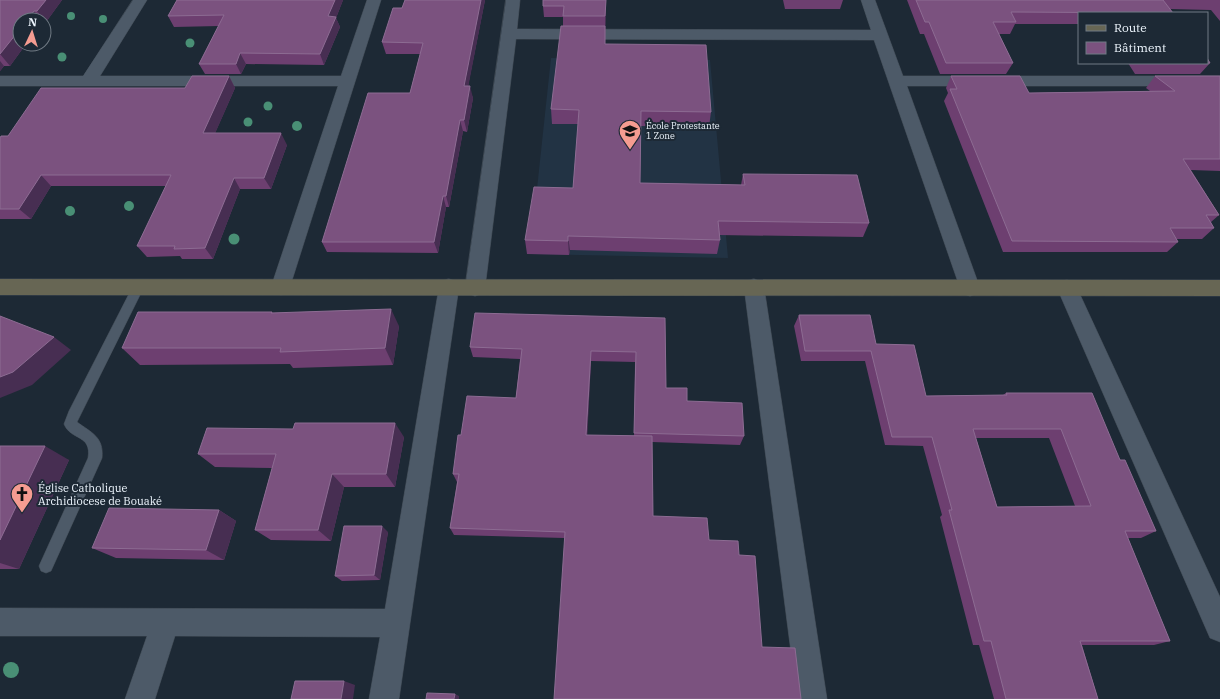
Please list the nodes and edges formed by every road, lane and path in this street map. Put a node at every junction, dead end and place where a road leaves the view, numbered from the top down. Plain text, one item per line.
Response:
1 (140, 0) edge
2 (374, 0) edge
3 (513, 0) edge
4 (868, 0) edge
5 (508, 34) junction
6 (880, 35) junction
7 (0, 81) edge
8 (88, 81) junction
9 (348, 81) junction
10 (897, 81) junction
11 (1220, 81) edge
12 (449, 287) junction
13 (754, 287) junction
14 (0, 288) edge
15 (281, 288) junction
16 (475, 288) junction
17 (970, 288) junction
18 (1067, 288) junction
19 (1220, 288) edge
20 (137, 289) junction
21 (46, 566) dead end
22 (0, 622) edge
23 (166, 623) junction
24 (396, 623) junction
25 (1220, 628) edge
26 (140, 699) edge
27 (384, 699) edge
28 (812, 699) edge

1 - 8 street
2 - 9 street
3 - 5 street
4 - 6 street
5 - 6 street
5 - 16 street
6 - 10 street
7 - 8 street
8 - 9 street
9 - 15 street
10 - 11 street
10 - 17 street
12 - 15 street
12 - 16 street
12 - 24 street
13 - 16 street
13 - 17 street
13 - 28 street
14 - 20 street
15 - 20 street
17 - 18 street
18 - 19 street
18 - 25 street
20 - 21 lane
22 - 23 street
23 - 24 street
23 - 26 street
24 - 27 street

